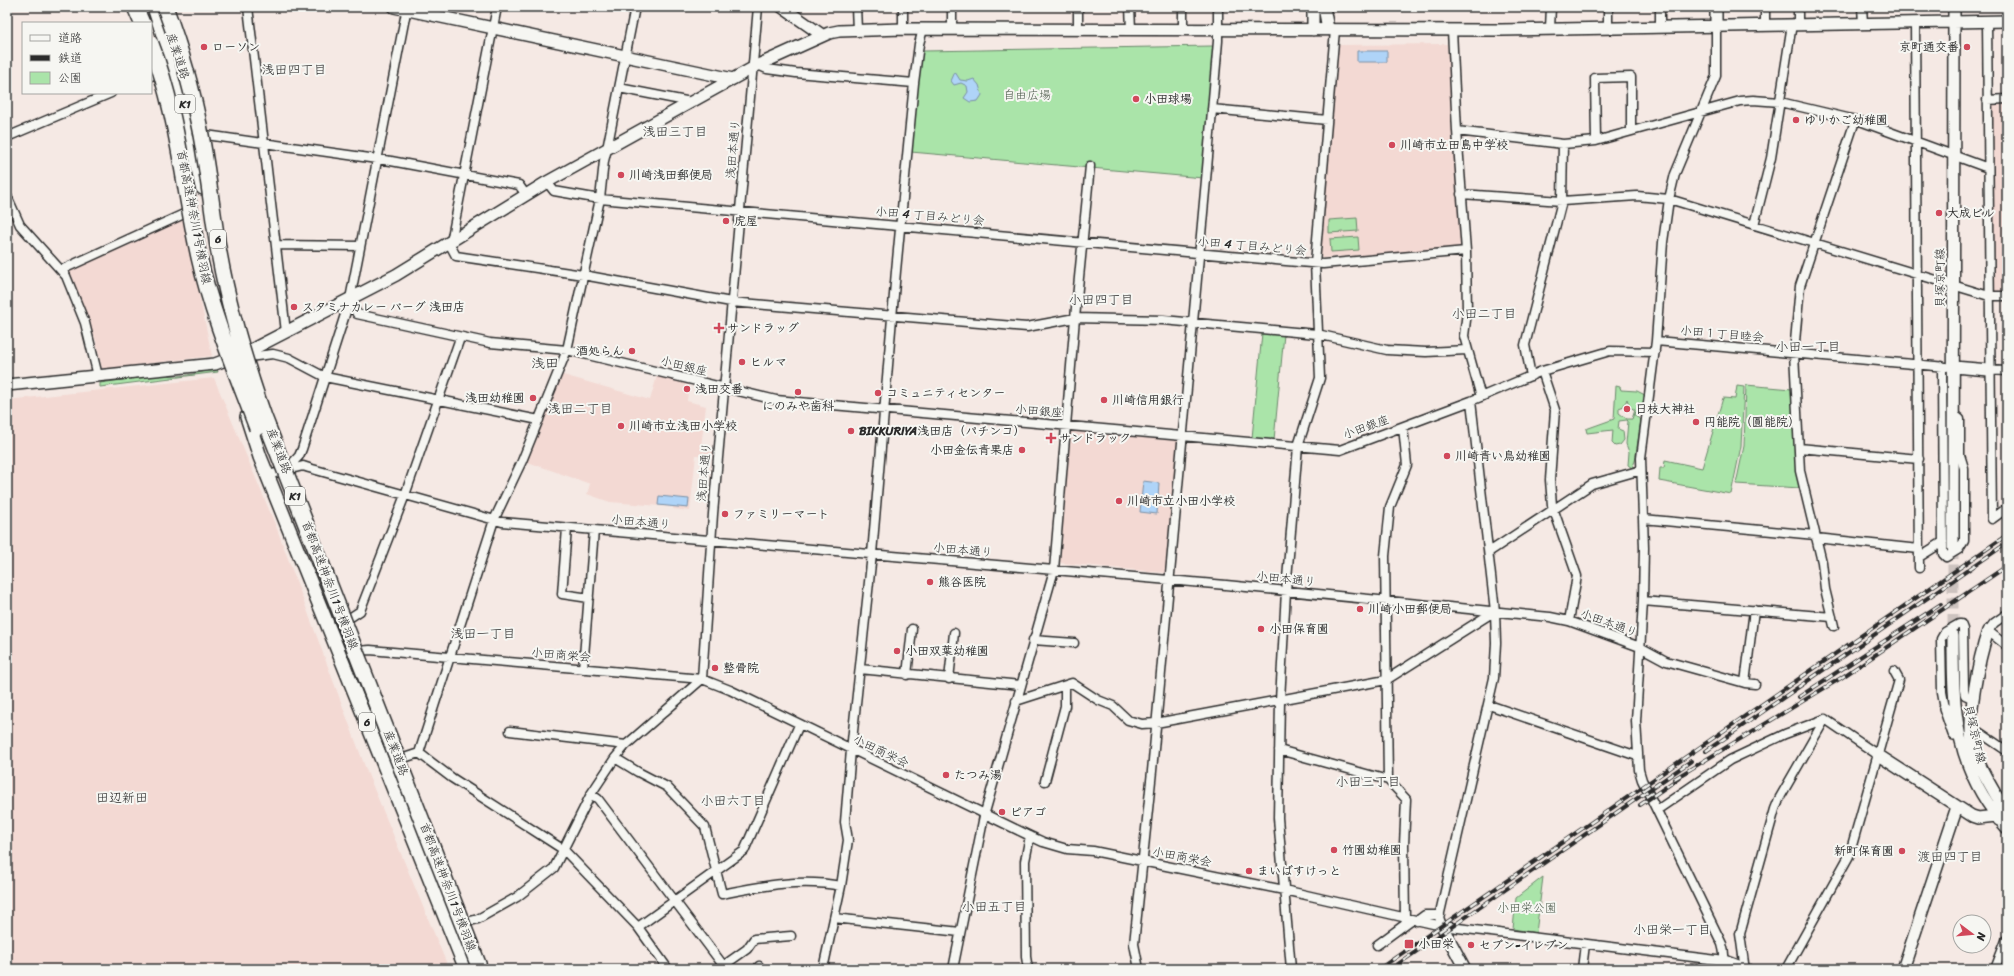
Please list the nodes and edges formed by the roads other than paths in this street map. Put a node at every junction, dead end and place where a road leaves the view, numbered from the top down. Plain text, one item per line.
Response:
1 (135, 7) edge
2 (155, 7) edge
3 (159, 7) edge
4 (165, 7) edge
5 (248, 7) edge
6 (394, 7) edge
7 (497, 7) edge
8 (635, 7) edge
9 (758, 7) edge
10 (782, 7) edge
11 (856, 7) edge
12 (903, 7) edge
13 (952, 7) edge
14 (1078, 7) edge
15 (1130, 7) edge
16 (1183, 7) edge
17 (1218, 7) edge
18 (1313, 7) edge
19 (1324, 7) edge
20 (1551, 7) edge
21 (1608, 7) edge
22 (1660, 7) edge
23 (1716, 7) edge
24 (1765, 7) edge
25 (1798, 7) edge
26 (1862, 7) edge
27 (1954, 7) edge
28 (406, 8) edge
29 (1954, 21) junction
30 (1987, 21) junction
31 (2007, 21) edge
32 (142, 22) edge
33 (1915, 22) junction
34 (1795, 23) junction
35 (1863, 23) junction
36 (1765, 24) junction
37 (1716, 25) junction
38 (1660, 26) junction
39 (1608, 27) junction
40 (493, 28) junction
41 (1550, 28) junction
42 (903, 29) junction
43 (923, 29) junction
44 (952, 29) junction
45 (1078, 29) junction
46 (1131, 29) junction
47 (1183, 29) junction
48 (1332, 29) junction
49 (857, 30) junction
50 (1219, 30) junction
51 (1313, 30) junction
52 (1452, 30) junction
53 (822, 35) junction
54 (153, 50) edge
55 (625, 56) junction
56 (755, 67) junction
57 (155, 75) edge
58 (733, 79) junction
59 (914, 83) junction
60 (619, 88) junction
61 (109, 94) edge
62 (2007, 99) edge
63 (1987, 100) junction
64 (691, 102) junction
65 (1780, 102) junction
66 (1212, 109) junction
67 (1700, 113) junction
68 (1327, 120) junction
69 (1855, 121) junction
70 (1457, 131) junction
71 (1631, 131) junction
72 (199, 134) junction
73 (7, 137) edge
74 (1596, 141) junction
75 (1915, 142) junction
76 (1563, 144) junction
77 (264, 145) junction
78 (608, 149) junction
79 (1953, 155) junction
80 (377, 160) junction
81 (1090, 166) dead end
82 (1988, 168) junction
83 (464, 175) junction
84 (547, 182) junction
85 (1461, 194) junction
86 (526, 195) junction
87 (7, 196) edge
88 (600, 199) junction
89 (1669, 199) junction
90 (1562, 201) junction
91 (739, 212) junction
92 (186, 213) junction
93 (1754, 225) junction
94 (901, 226) junction
95 (1082, 242) junction
96 (450, 243) junction
97 (1815, 244) junction
98 (276, 245) junction
99 (360, 246) junction
100 (1466, 251) junction
101 (1199, 254) junction
102 (1314, 263) junction
103 (61, 270) junction
104 (1917, 274) junction
105 (583, 275) junction
106 (1953, 286) junction
107 (1989, 296) junction
108 (2007, 296) edge
109 (350, 298) junction
110 (732, 302) junction
111 (893, 315) junction
112 (1075, 318) junction
113 (238, 320) junction
114 (1192, 322) junction
115 (219, 329) junction
116 (286, 332) junction
117 (1317, 334) junction
118 (460, 338) junction
119 (1656, 340) junction
120 (566, 350) junction
121 (1467, 350) junction
122 (1655, 352) junction
123 (1794, 353) junction
124 (248, 355) junction
125 (228, 360) junction
126 (1917, 364) junction
127 (1942, 366) junction
128 (1954, 367) junction
129 (1989, 370) junction
130 (1542, 371) junction
131 (2007, 372) edge
132 (98, 376) junction
133 (1531, 376) junction
134 (325, 377) junction
135 (7, 385) edge
136 (724, 389) junction
137 (1481, 397) junction
138 (439, 400) junction
139 (1471, 401) junction
140 (884, 410) junction
141 (1955, 415) junction
142 (539, 420) junction
143 (1066, 426) junction
144 (1403, 427) junction
145 (1182, 436) junction
146 (1298, 446) junction
147 (1799, 448) junction
148 (1918, 459) junction
149 (286, 469) junction
150 (1641, 470) junction
151 (268, 475) junction
152 (404, 495) junction
153 (2007, 508) edge
154 (1553, 510) junction
155 (1644, 519) junction
156 (494, 520) junction
157 (567, 528) junction
158 (594, 530) junction
159 (1815, 536) junction
160 (711, 540) junction
161 (1943, 542) junction
162 (1953, 548) tunnel mouth
163 (1489, 552) junction
164 (1919, 553) junction
165 (872, 554) junction
166 (1919, 568) dead end
167 (1054, 570) junction
168 (1170, 580) junction
169 (1286, 591) junction
170 (589, 598) junction
171 (1643, 601) junction
172 (1385, 602) junction
173 (1754, 610) junction
174 (1494, 611) junction
175 (2007, 614) edge
176 (1832, 617) junction
177 (345, 621) junction
178 (1569, 621) junction
179 (1834, 626) dead end
180 (912, 629) dead end
181 (1988, 631) junction
182 (954, 633) dead end
183 (1953, 636) tunnel mouth
184 (1034, 640) junction
185 (1074, 644) dead end
186 (2007, 646) edge
187 (1640, 647) junction
188 (357, 651) junction
189 (449, 658) junction
190 (583, 670) junction
191 (860, 670) junction
192 (1894, 671) dead end
193 (907, 675) junction
194 (702, 679) junction
195 (949, 679) junction
196 (1386, 680) junction
197 (1745, 683) junction
198 (1755, 684) dead end
199 (1020, 685) junction
200 (1065, 686) junction
201 (1974, 699) junction
202 (1280, 700) junction
203 (1016, 701) junction
204 (1489, 706) junction
205 (1945, 708) joint
206 (1825, 719) junction
207 (1156, 723) junction
208 (800, 725) junction
209 (1972, 729) junction
210 (510, 731) dead end
211 (626, 745) junction
212 (851, 750) junction
213 (1279, 750) junction
214 (2007, 751) edge
215 (419, 753) junction
216 (1878, 755) junction
217 (1637, 756) junction
218 (1965, 756) junction
219 (615, 758) junction
220 (394, 762) junction
221 (1388, 780) junction
222 (1045, 781) dead end
223 (592, 794) junction
224 (1957, 807) junction
225 (1657, 810) junction
226 (984, 816) junction
227 (2001, 821) edge
228 (1030, 836) junction
229 (564, 850) junction
230 (1143, 861) junction
231 (717, 871) junction
232 (841, 886) junction
233 (1284, 890) junction
234 (674, 901) junction
235 (834, 918) junction
236 (1411, 920) junction
237 (1441, 920) junction
238 (466, 922) junction
239 (449, 926) junction
240 (638, 927) junction
241 (960, 932) junction
242 (791, 936) dead end
243 (2007, 938) edge
244 (1585, 944) junction
245 (1377, 945) dead end
246 (1723, 965) edge
247 (725, 967) edge
248 (1744, 968) edge
249 (466, 969) edge
250 (470, 969) edge
251 (481, 969) edge
252 (668, 969) edge
253 (823, 969) edge
254 (953, 969) edge
255 (1028, 969) edge
256 (1139, 969) edge
257 (1291, 969) edge
258 (1465, 969) edge
259 (1582, 969) edge
260 (1786, 969) edge
261 (1903, 969) edge
262 (1995, 969) edge

1 - 32 highway, bridge
2 - 113 highway, K1
3 - 72 main road, 産業道路 / 6
4 - 251 highway, 首都高速神奈川1号横羽線 / K1, bridge
5 - 77 street
6 - 28 street
7 - 40 street
8 - 55 street
9 - 56 street, 浅田本通り
10 - 53 street
11 - 49 street
12 - 42 street
13 - 44 street
14 - 45 street
15 - 46 street
16 - 47 street
17 - 50 street
18 - 51 street
19 - 48 street
20 - 41 street
21 - 39 street
22 - 38 street
23 - 37 street
24 - 36 street
25 - 34 street
26 - 35 street
27 - 29 street, 貝塚京町線
28 - 40 street
28 - 80 street
29 - 30 street
29 - 33 street
29 - 79 street, 貝塚京町線
30 - 31 street
30 - 63 street
33 - 35 street
33 - 75 street
34 - 35 street
34 - 36 street
34 - 65 street
36 - 37 street
37 - 38 street
37 - 67 street
38 - 39 street
39 - 41 street
40 - 55 street
40 - 83 street
41 - 52 street
42 - 43 street
42 - 49 street
43 - 44 street
43 - 59 street
44 - 45 street
45 - 46 street
46 - 47 street
47 - 50 street
48 - 51 street
48 - 52 street
48 - 68 street
49 - 53 street
50 - 51 street
50 - 66 street
52 - 70 street
53 - 56 street
54 - 57 main road, 産業道路 / 6
54 - 115 highway, bridge
54 - 250 highway, 首都高速神奈川1号横羽線 / K1, bridge
55 - 58 street
55 - 60 street
56 - 58 street
56 - 59 street
56 - 91 street, 浅田本通り
57 - 92 main road, 産業道路 / 6
58 - 64 street
59 - 94 street
60 - 64 street
60 - 78 street
61 - 73 street
62 - 63 street
63 - 82 street
64 - 78 street
65 - 67 street
65 - 69 street
65 - 93 street
66 - 68 street
66 - 101 street
67 - 71 street
67 - 89 street
68 - 102 street
69 - 75 street
69 - 97 street
70 - 76 street
70 - 85 street
71 - 74 street
71 - 74 street
72 - 77 street
72 - 113 main road, 産業道路 / 6
74 - 76 street
75 - 79 street
75 - 104 street
76 - 90 street
77 - 80 street
77 - 98 street
78 - 84 street
78 - 88 street
79 - 82 street
79 - 106 street, 貝塚京町線
80 - 83 street
80 - 99 street
81 - 95 street
82 - 107 street
83 - 86 street
83 - 96 street
84 - 86 street
84 - 88 street, 小田 4 丁目みどり会
85 - 90 street
85 - 100 street
86 - 96 street
87 - 103 street
88 - 91 street, 小田 4 丁目みどり会
88 - 105 street
89 - 90 street
89 - 93 street
89 - 119 street
90 - 133 street
91 - 94 street, 小田 4 丁目みどり会
91 - 110 street, 浅田本通り
92 - 103 street
92 - 115 main road, 産業道路 / 6
93 - 97 street
94 - 95 street, 小田 4 丁目みどり会
94 - 111 street
95 - 101 street, 小田 4 丁目みどり会
95 - 112 street
96 - 105 street
96 - 109 street
97 - 104 street
97 - 123 street
98 - 99 street
98 - 116 street
99 - 109 street
100 - 102 street, 小田 4 丁目みどり会
100 - 121 street
101 - 102 street, 小田 4 丁目みどり会
101 - 114 street
102 - 117 street
103 - 132 street
104 - 106 street
104 - 126 street
105 - 110 street
105 - 120 street
106 - 107 street
106 - 128 street, 貝塚京町線
107 - 108 street
107 - 129 street
109 - 116 street
109 - 118 street, 小田銀座
109 - 134 street
110 - 111 street
110 - 136 street, 浅田本通り
111 - 112 street
111 - 140 street
112 - 114 street
112 - 143 street
113 - 124 main road, 産業道路 / 6
114 - 117 street
114 - 145 street
115 - 125 main road, 産業道路 / 6
116 - 124 street
117 - 121 street
117 - 146 street
118 - 120 street, 小田銀座
118 - 138 street
119 - 122 street
119 - 123 street, 小田１丁目睦会
120 - 136 street, 小田銀座
120 - 142 street
121 - 137 street
122 - 130 street, 小田銀座
122 - 150 street
123 - 126 street, 小田１丁目睦会
123 - 147 street
124 - 125 street
124 - 134 street
124 - 149 main road, 産業道路 / 6
125 - 132 street
125 - 151 main road, 産業道路 / 6
126 - 127 street, 小田１丁目睦会
126 - 148 street
127 - 128 street, 小田１丁目睦会
127 - 161 street
128 - 129 street
128 - 141 street, 貝塚京町線
129 - 131 street
129 - 153 street
130 - 133 street, 小田銀座
130 - 154 street
132 - 135 street
133 - 137 street, 小田銀座
134 - 138 street
134 - 149 street
136 - 140 street, 小田銀座
136 - 160 street, 浅田本通り
137 - 139 street, 小田銀座
138 - 142 street
138 - 152 street
139 - 144 street, 小田銀座
139 - 163 street
140 - 143 street, 小田銀座
140 - 165 street
141 - 161 street
141 - 162 street, 貝塚京町線
142 - 156 street
143 - 145 street, 小田銀座
143 - 167 street
144 - 146 street, 小田銀座
144 - 172 street
145 - 146 street, 小田銀座
145 - 168 street
146 - 169 street
147 - 148 street
147 - 159 street
148 - 164 street
149 - 151 street, 小田本通り
149 - 152 street, 小田本通り
149 - 177 main road, 産業道路 / 6
150 - 154 street
150 - 155 street
151 - 239 main road, 産業道路 / 6
152 - 156 street, 小田本通り
152 - 177 street
154 - 163 street
154 - 178 street
155 - 159 street
155 - 171 street
156 - 157 street, 小田本通り
156 - 189 street
157 - 158 street, 小田本通り
157 - 170 street
158 - 160 street, 小田本通り
158 - 170 street
159 - 164 street
159 - 176 street
160 - 165 street, 小田本通り
160 - 194 street, 浅田本通り
161 - 164 street
163 - 174 street
164 - 166 street
165 - 167 street, 小田本通り
165 - 191 street
167 - 168 street, 小田本通り
167 - 184 street
168 - 169 street, 小田本通り
168 - 207 street
169 - 172 street, 小田本通り
169 - 202 street
170 - 190 street
171 - 173 street
171 - 187 street
172 - 174 street, 小田本通り
172 - 196 street
173 - 176 street
173 - 197 street
174 - 178 street, 小田本通り
174 - 196 street
174 - 204 street
175 - 181 street
176 - 179 street
177 - 188 main road, 産業道路 / 6
178 - 187 street, 小田本通り
180 - 193 street
181 - 186 street
181 - 201 street
182 - 195 street
183 - 218 street, 貝塚京町線
184 - 185 street
184 - 199 street
187 - 197 street, 小田本通り
187 - 217 street
188 - 189 street, 小田商栄会
188 - 220 main road, 産業道路 / 6
189 - 190 street, 小田商栄会
189 - 215 street
190 - 194 street, 小田商栄会
191 - 193 street
191 - 212 street
192 - 216 street
193 - 195 street
194 - 208 street, 小田商栄会
194 - 211 street
195 - 199 street
196 - 202 street
196 - 221 street
197 - 198 street, 小田本通り
199 - 203 street
200 - 203 street
200 - 207 street
200 - 222 street
201 - 205 street
201 - 209 street
202 - 207 street
202 - 213 street
203 - 226 street
204 - 217 street
204 - 237 street
205 - 218 street
206 - 216 street
206 - 225 street
206 - 248 street
207 - 230 street
208 - 212 street, 小田商栄会
208 - 231 street
209 - 214 street
209 - 227 street
210 - 211 street
211 - 219 street
212 - 226 street, 小田商栄会
212 - 232 street
213 - 221 street
213 - 233 street
215 - 220 street
215 - 229 street
216 - 224 street
216 - 260 street
217 - 225 street
218 - 227 street, 貝塚京町線
219 - 223 street
219 - 231 street
220 - 238 main road, 産業道路 / 6
221 - 236 street
223 - 229 street
223 - 234 street
224 - 227 street
224 - 261 street
225 - 246 street
226 - 228 street, 小田商栄会
226 - 241 street
228 - 230 street, 小田商栄会
228 - 255 street
229 - 238 street
229 - 240 street
230 - 233 street, 小田商栄会
230 - 256 street
231 - 232 street
231 - 234 street
232 - 235 street
233 - 236 street, 小田商栄会
233 - 257 street
234 - 240 street
234 - 247 street
235 - 241 street
235 - 253 street
236 - 237 street, 小田商栄会
236 - 245 street
237 - 244 street, 小田商栄会
237 - 258 street
238 - 239 street
238 - 251 main road, 産業道路 / 6
239 - 249 main road, 産業道路 / 6
240 - 252 street
241 - 254 street
242 - 247 street
243 - 262 street
244 - 246 street, 小田商栄会
244 - 259 street
246 - 248 street

